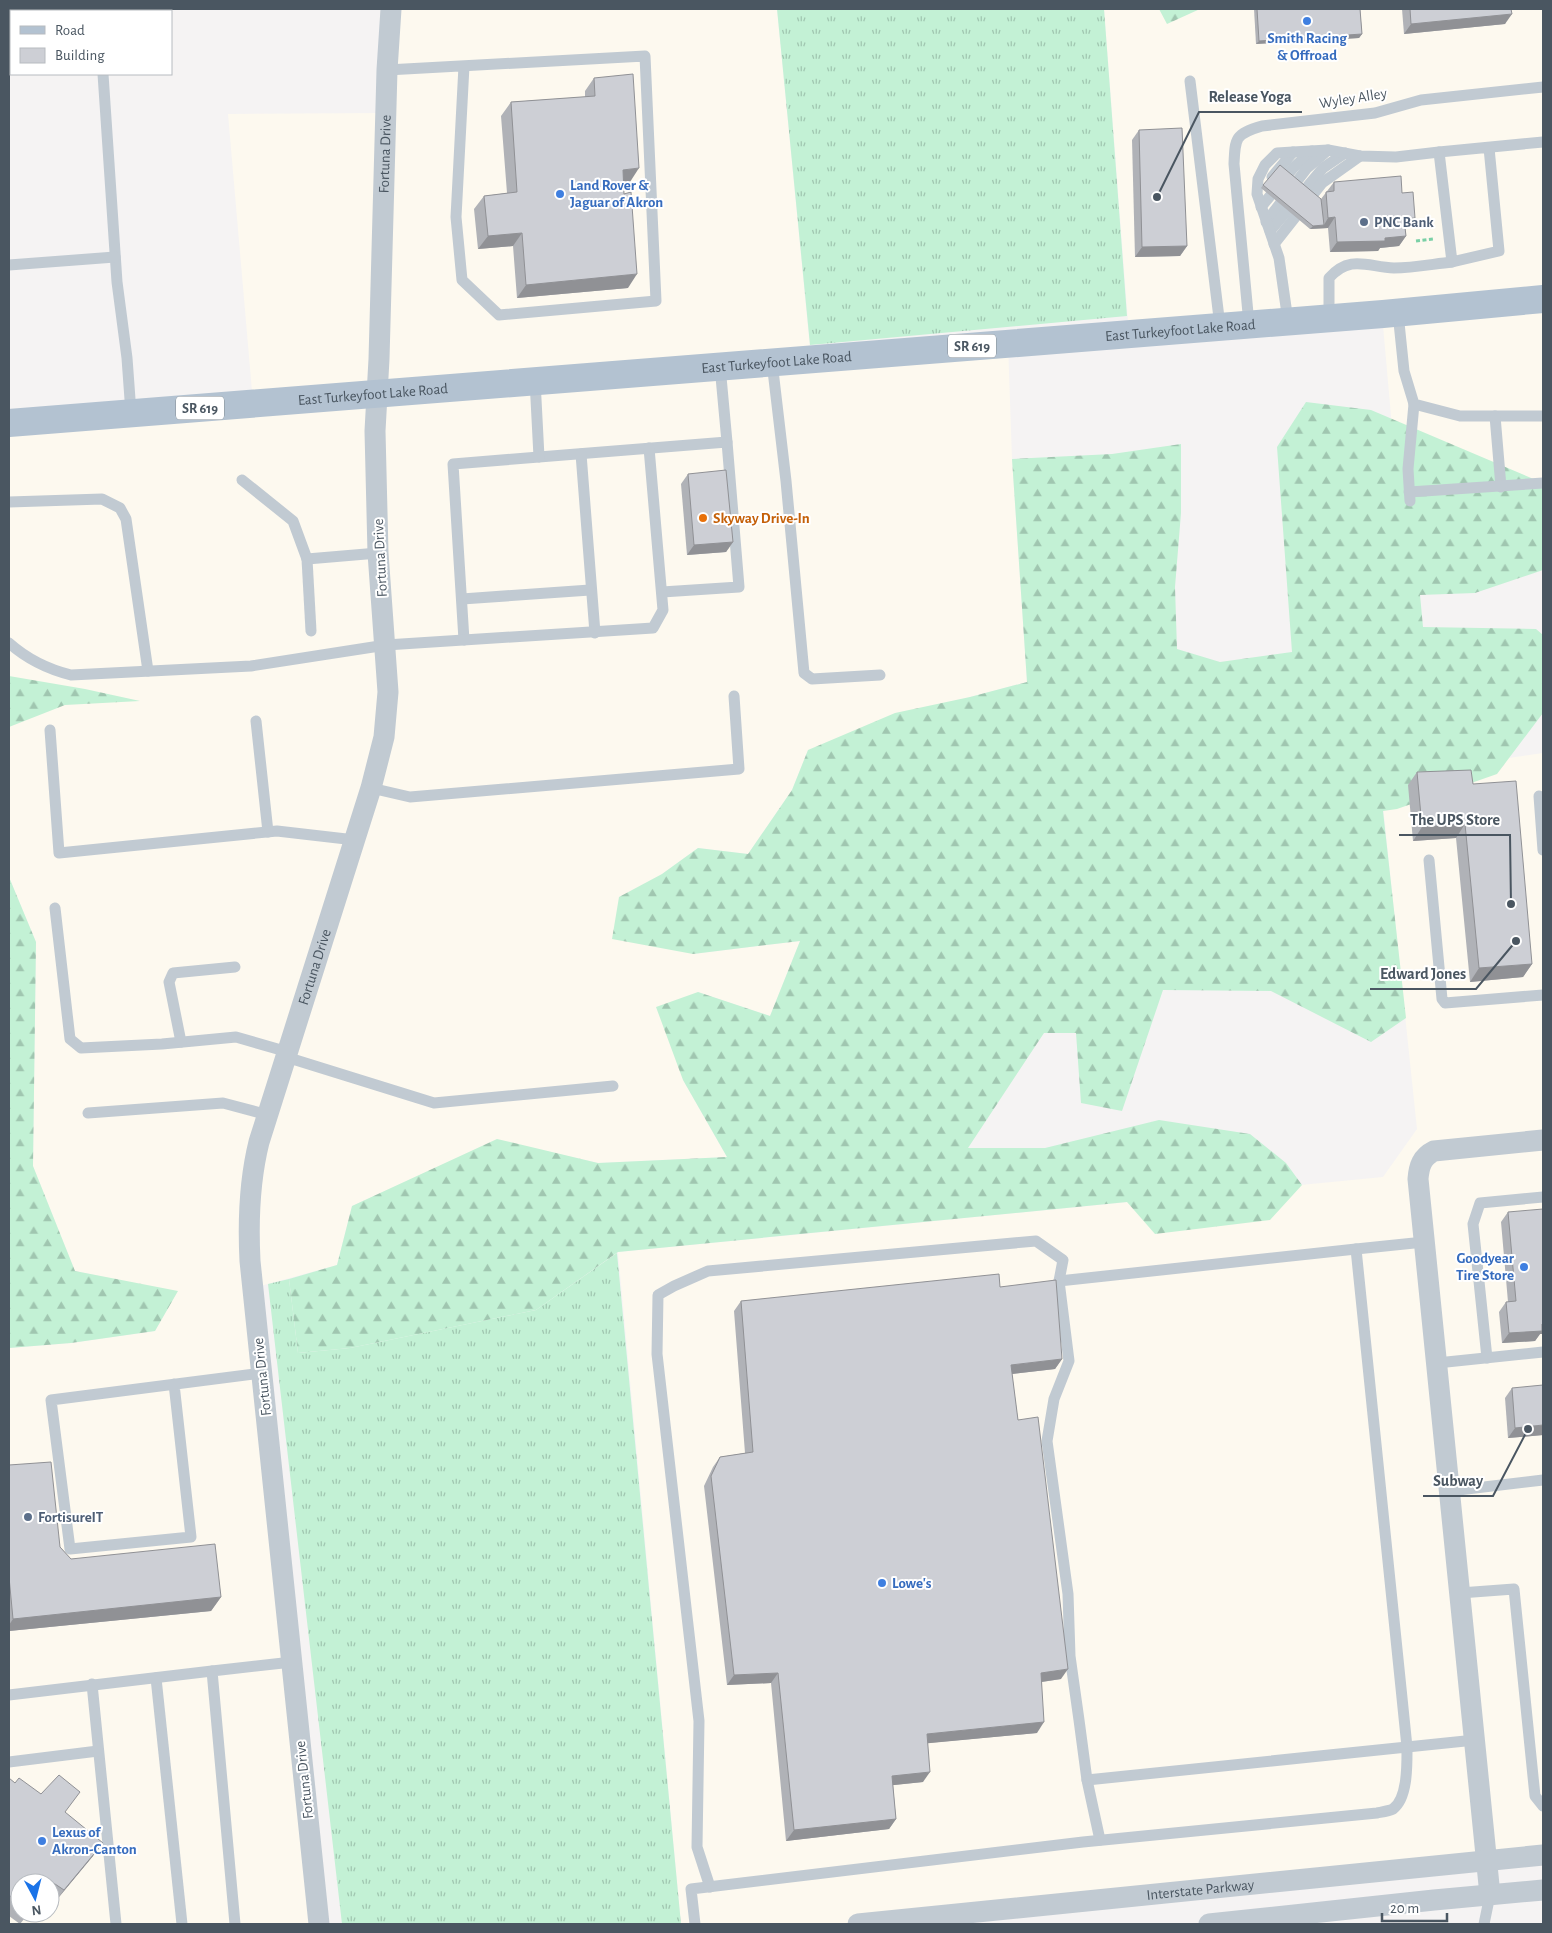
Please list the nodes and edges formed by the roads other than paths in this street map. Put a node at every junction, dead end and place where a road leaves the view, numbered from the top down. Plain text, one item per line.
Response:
1 (391, 9) edge
2 (464, 66) junction
3 (387, 70) junction
4 (103, 75) edge
5 (1190, 81) dead end
6 (1543, 87) edge
7 (1543, 142) edge
8 (1489, 148) junction
9 (1328, 150) junction
10 (1312, 151) junction
11 (1439, 152) junction
12 (1345, 153) junction
13 (1360, 156) junction
14 (1262, 207) junction
15 (1268, 226) junction
16 (1274, 244) junction
17 (115, 257) junction
18 (1452, 262) junction
19 (9, 264) edge
20 (1543, 299) edge
21 (1398, 312) junction
22 (1329, 318) junction
23 (1288, 321) junction
24 (1249, 324) junction
25 (1220, 326) junction
26 (772, 362) junction
27 (720, 366) junction
28 (535, 380) junction
29 (376, 394) junction
30 (1414, 404) junction
31 (131, 413) junction
32 (1495, 416) junction
33 (1543, 416) edge
34 (9, 423) edge
35 (727, 442) junction
36 (649, 448) junction
37 (581, 454) junction
38 (539, 457) junction
39 (242, 480) dead end
40 (1543, 483) edge
41 (1501, 487) junction
42 (9, 502) edge
43 (378, 553) junction
44 (308, 559) junction
45 (590, 590) junction
46 (662, 592) junction
47 (462, 599) junction
48 (311, 631) dead end
49 (595, 632) junction
50 (464, 640) junction
51 (9, 643) edge
52 (386, 645) junction
53 (148, 671) junction
54 (880, 675) dead end
55 (734, 696) dead end
56 (256, 720) dead end
57 (50, 730) dead end
58 (371, 788) junction
59 (1539, 796) dead end
60 (268, 832) junction
61 (355, 840) junction
62 (1543, 850) edge
63 (1429, 860) dead end
64 (55, 908) dead end
65 (235, 967) dead end
66 (1543, 995) edge
67 (181, 1042) junction
68 (287, 1055) junction
69 (612, 1086) dead end
70 (88, 1113) dead end
71 (268, 1114) junction
72 (1543, 1140) edge
73 (1543, 1197) edge
74 (1424, 1242) junction
75 (1356, 1249) junction
76 (1059, 1281) junction
77 (1543, 1352) edge
78 (1487, 1358) junction
79 (1437, 1363) junction
80 (262, 1373) junction
81 (174, 1384) junction
82 (1543, 1480) edge
83 (1450, 1491) junction
84 (1460, 1593) junction
85 (292, 1662) junction
86 (212, 1672) junction
87 (156, 1678) junction
88 (92, 1684) junction
89 (9, 1695) edge
90 (1475, 1740) junction
91 (1407, 1747) junction
92 (98, 1751) junction
93 (9, 1762) edge
94 (1087, 1780) junction
95 (1543, 1806) edge
96 (1100, 1840) junction
97 (1543, 1855) edge
98 (1487, 1861) junction
99 (710, 1886) junction
100 (1543, 1890) edge
101 (1490, 1895) junction
102 (1034, 1915) edge
103 (116, 1924) edge
104 (182, 1924) edge
105 (235, 1924) edge
106 (319, 1924) edge
107 (695, 1924) edge
108 (858, 1924) edge
109 (1209, 1924) edge
110 (1484, 1924) edge

1 - 3 street, Fortuna Drive
2 - 2 lane
2 - 3 lane
3 - 29 street, Fortuna Drive
4 - 17 lane
5 - 25 lane
6 - 24 lane, Wyley Alley
7 - 8 lane
8 - 11 lane
8 - 18 lane
9 - 10 lane
9 - 12 lane
9 - 15 lane
10 - 14 lane
10 - 14 lane
11 - 13 lane
11 - 18 lane
12 - 13 lane
12 - 15 lane
13 - 16 lane
14 - 15 lane
15 - 16 lane
16 - 23 lane
17 - 19 lane
17 - 31 lane
18 - 22 lane
20 - 21 main road, East Turkeyfoot Lake Road / SR 619
21 - 22 main road, East Turkeyfoot Lake Road / SR 619
21 - 30 lane
22 - 23 main road, East Turkeyfoot Lake Road / SR 619
23 - 24 main road, East Turkeyfoot Lake Road / SR 619
24 - 25 main road, East Turkeyfoot Lake Road / SR 619
25 - 26 main road, East Turkeyfoot Lake Road / SR 619
26 - 27 main road, East Turkeyfoot Lake Road / SR 619
26 - 54 lane
27 - 28 main road, East Turkeyfoot Lake Road / SR 619
27 - 35 lane
28 - 29 main road, East Turkeyfoot Lake Road / SR 619
28 - 38 lane
29 - 31 main road, East Turkeyfoot Lake Road / SR 619
29 - 43 street, Fortuna Drive
30 - 32 lane
30 - 41 lane
31 - 34 main road, East Turkeyfoot Lake Road / SR 619
32 - 33 lane
32 - 41 lane
35 - 36 lane
35 - 46 lane
36 - 37 lane
36 - 46 lane
37 - 38 lane
37 - 45 lane
38 - 47 lane
39 - 44 lane
40 - 41 lane
42 - 53 lane
43 - 44 lane
43 - 52 street, Fortuna Drive
44 - 48 lane
45 - 47 lane
45 - 49 lane
46 - 49 lane
47 - 50 lane
49 - 50 lane
50 - 52 lane
51 - 53 lane
52 - 53 lane
52 - 58 street, Fortuna Drive
55 - 58 lane
56 - 60 lane
57 - 60 lane
58 - 61 street, Fortuna Drive
59 - 62 lane
60 - 61 lane
61 - 68 street, Fortuna Drive
63 - 66 lane
64 - 67 lane
65 - 67 lane
67 - 68 lane
68 - 69 lane
68 - 71 street, Fortuna Drive
70 - 71 lane
71 - 80 street, Fortuna Drive
72 - 74 street
73 - 78 lane
74 - 75 lane
74 - 79 street
75 - 76 lane
75 - 91 lane
76 - 94 lane
76 - 99 lane
77 - 78 lane
78 - 79 lane
79 - 83 street
80 - 81 lane
80 - 85 street, Fortuna Drive
81 - 81 lane
82 - 83 lane
83 - 84 street
84 - 90 street
84 - 95 lane
85 - 86 lane
85 - 106 street, Fortuna Drive
86 - 87 lane
86 - 105 lane
87 - 88 lane
87 - 104 lane
88 - 89 lane
88 - 92 lane
90 - 91 lane
90 - 98 street
91 - 94 lane
91 - 96 lane
92 - 93 lane
92 - 103 lane
94 - 96 lane
96 - 99 lane
97 - 98 street, Interstate Parkway
98 - 101 street
98 - 102 street, Interstate Parkway
99 - 107 lane
100 - 101 street
101 - 109 street
101 - 110 lane
102 - 108 street, Interstate Parkway

